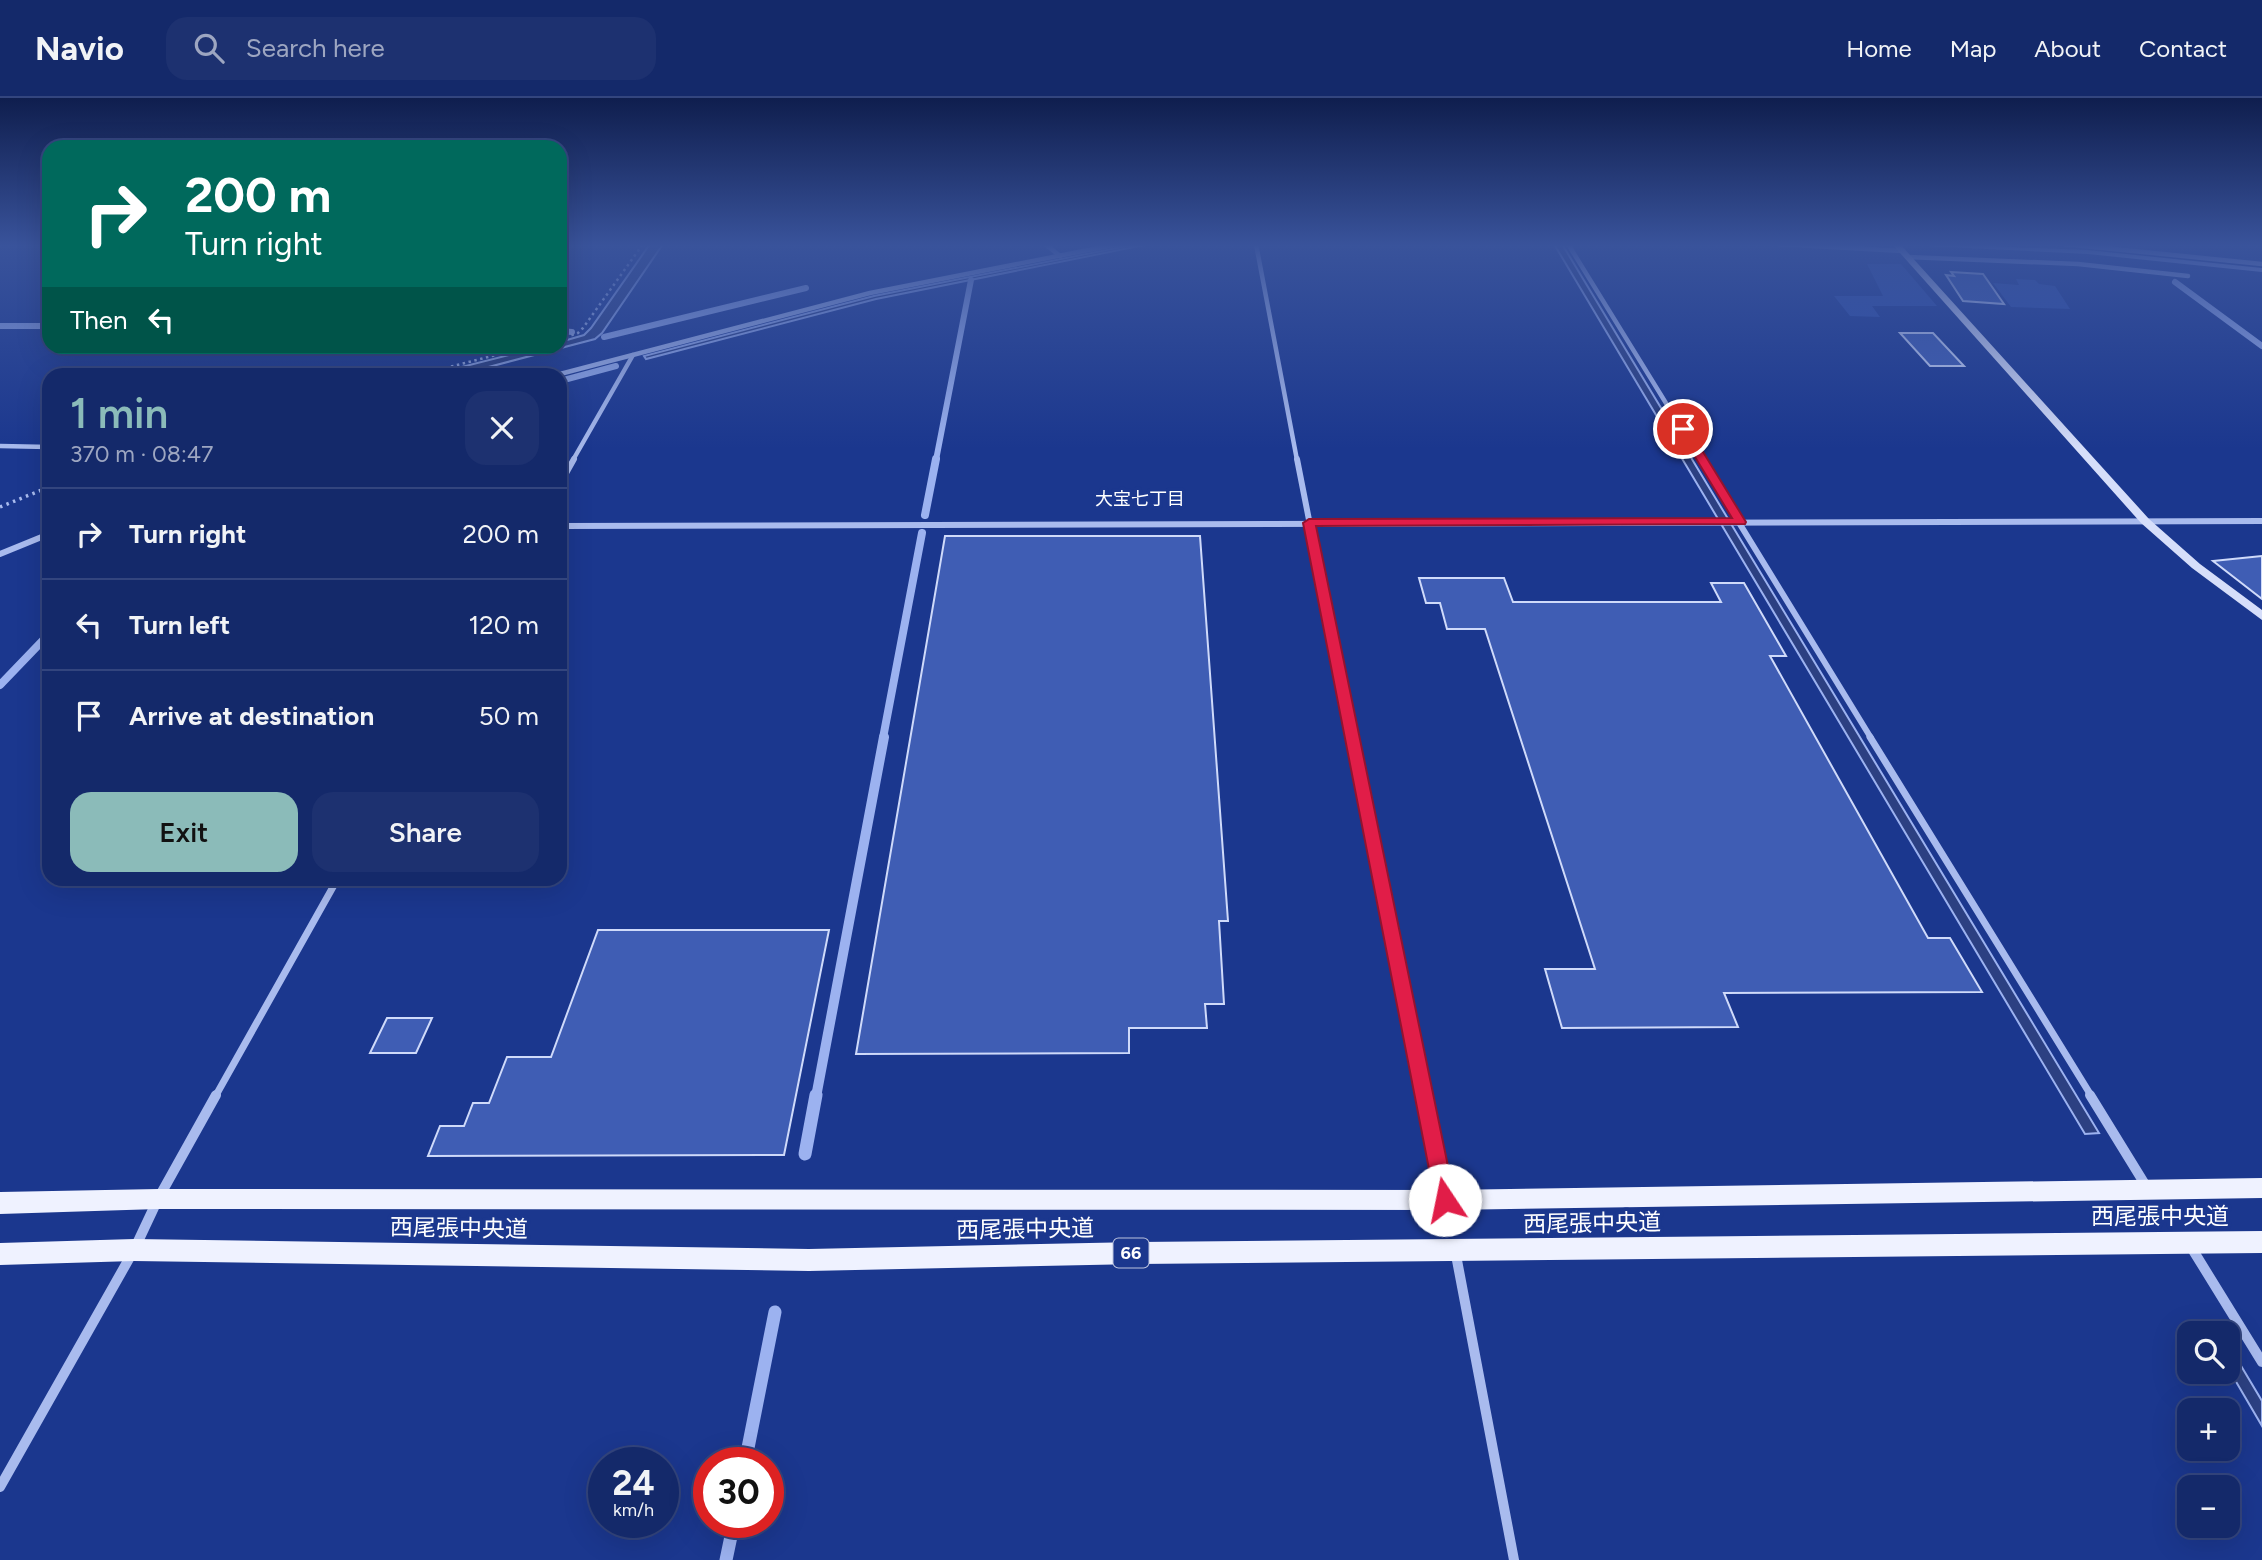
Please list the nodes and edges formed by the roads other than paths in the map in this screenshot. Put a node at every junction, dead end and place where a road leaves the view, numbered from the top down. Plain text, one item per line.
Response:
1 (797, 312) edge
2 (1269, 312) edge
3 (1610, 312) edge
4 (1957, 312) edge
5 (633, 355) junction
6 (567, 372) edge
7 (0, 446) edge
8 (42, 447) edge
9 (567, 472) edge
10 (2145, 521) junction
11 (2262, 521) edge
12 (1740, 522) junction
13 (1309, 523) junction
14 (567, 526) edge
15 (42, 537) edge
16 (0, 554) edge
17 (2262, 616) edge
18 (334, 886) edge
19 (2262, 1188) edge
20 (2148, 1190) junction
21 (158, 1199) junction
22 (1445, 1200) junction
23 (0, 1203) edge
24 (2188, 1242) junction
25 (2262, 1242) edge
26 (134, 1250) junction
27 (1455, 1251) junction
28 (0, 1254) edge
29 (2262, 1363) edge
30 (0, 1487) edge
31 (1514, 1560) edge

1 - 5 street
2 - 13 street
3 - 12 street
4 - 10 street
5 - 6 street
5 - 9 street
7 - 8 street
10 - 11 street
10 - 12 street
10 - 17 street
12 - 13 street
12 - 20 street
13 - 14 street
13 - 22 street
15 - 16 street
18 - 21 street
19 - 20 main road, 西尾張中央道
20 - 22 main road, 西尾張中央道
21 - 22 main road, 西尾張中央道
21 - 23 main road, 西尾張中央道
21 - 26 street
24 - 25 main road, 西尾張中央道 / 66
24 - 27 main road, 西尾張中央道 / 66
24 - 29 street
26 - 27 main road, 西尾張中央道 / 66
26 - 28 main road, 西尾張中央道 / 66
26 - 30 street
27 - 31 street

